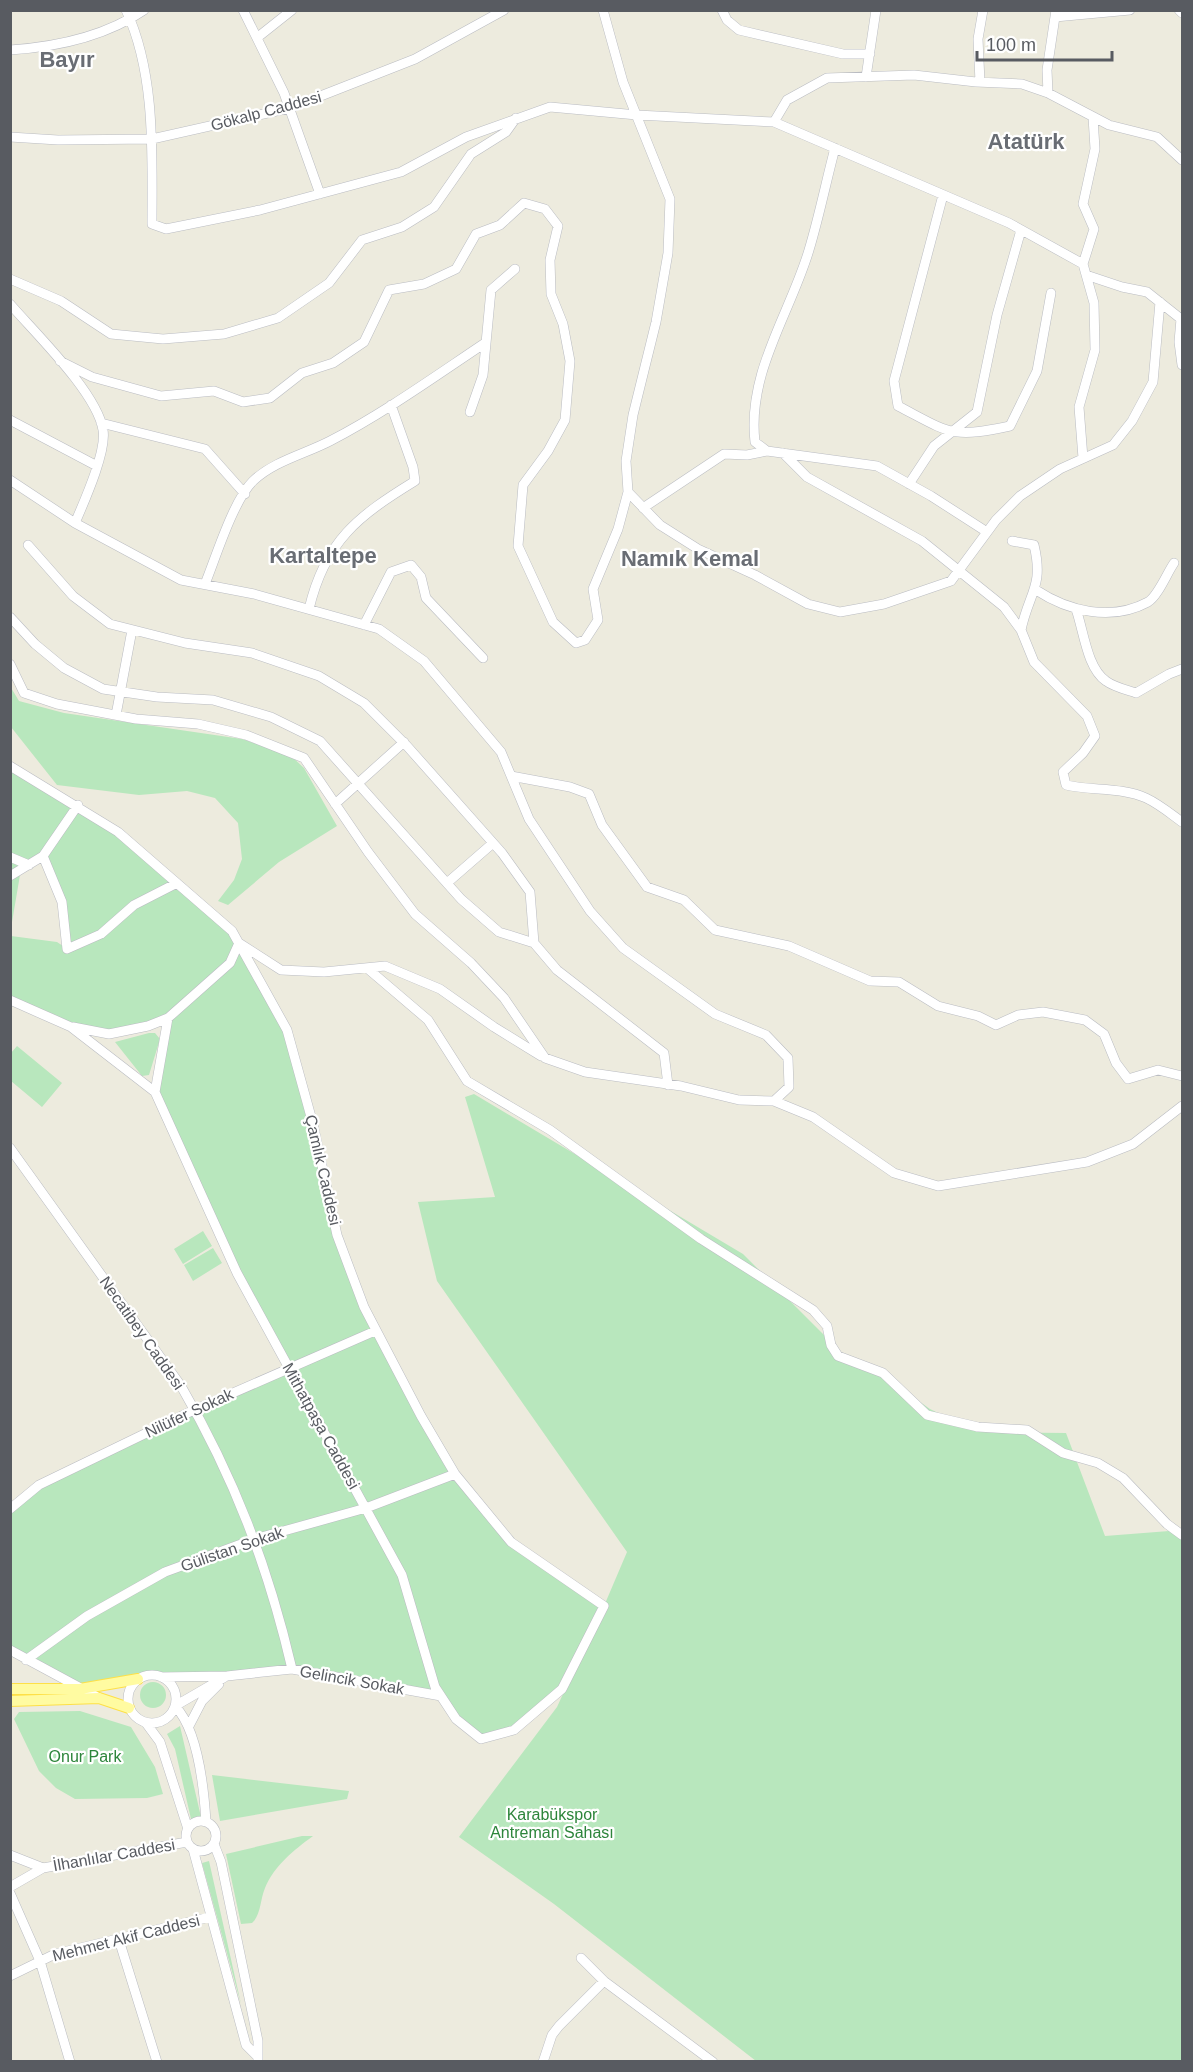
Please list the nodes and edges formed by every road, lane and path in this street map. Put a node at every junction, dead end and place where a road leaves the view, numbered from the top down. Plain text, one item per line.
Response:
1 (144, 10) edge
2 (243, 10) edge
3 (292, 10) edge
4 (482, 10) edge
5 (504, 10) edge
6 (603, 10) edge
7 (722, 10) edge
8 (876, 10) edge
9 (983, 10) edge
10 (1130, 10) edge
11 (1056, 14) edge
12 (129, 15) edge
13 (488, 20) junction
14 (258, 37) junction
15 (10, 50) edge
16 (870, 54) junction
17 (866, 77) junction
18 (980, 82) junction
19 (1048, 93) junction
20 (290, 108) junction
21 (637, 115) junction
22 (1093, 117) junction
23 (516, 118) junction
24 (774, 122) junction
25 (10, 137) edge
26 (152, 139) junction
27 (835, 148) junction
28 (1182, 160) edge
29 (320, 194) junction
30 (943, 195) junction
31 (1021, 230) junction
32 (1083, 264) junction
33 (515, 269) dead end
34 (1086, 275) junction
35 (10, 279) edge
36 (1051, 293) dead end
37 (1160, 302) junction
38 (10, 304) edge
39 (485, 344) junction
40 (60, 361) junction
41 (1182, 365) edge
42 (391, 405) junction
43 (470, 412) dead end
44 (10, 420) edge
45 (101, 423) junction
46 (951, 433) junction
47 (767, 451) junction
48 (783, 453) junction
49 (1083, 458) junction
50 (97, 466) junction
51 (10, 480) edge
52 (909, 484) junction
53 (628, 492) junction
54 (245, 495) junction
55 (643, 508) junction
56 (75, 523) junction
57 (987, 532) junction
58 (1012, 541) dead end
59 (28, 545) dead end
60 (1174, 563) dead end
61 (959, 568) junction
62 (205, 584) junction
63 (1036, 590) junction
64 (309, 609) junction
65 (1076, 609) junction
66 (10, 617) edge
67 (364, 625) junction
68 (132, 630) junction
69 (1021, 630) junction
70 (483, 658) dead end
71 (10, 664) edge
72 (1182, 669) edge
73 (118, 691) junction
74 (116, 715) junction
75 (404, 742) junction
76 (10, 766) edge
77 (511, 776) junction
78 (358, 783) junction
79 (335, 804) junction
80 (78, 805) junction
81 (1182, 822) edge
82 (493, 843) junction
83 (43, 856) junction
84 (10, 857) edge
85 (29, 865) junction
86 (10, 876) edge
87 (177, 883) junction
88 (447, 883) junction
89 (239, 943) junction
90 (534, 944) junction
91 (367, 968) junction
92 (10, 1000) edge
93 (168, 1018) junction
94 (71, 1027) junction
95 (545, 1058) junction
96 (1182, 1076) edge
97 (668, 1084) junction
98 (155, 1092) junction
99 (774, 1101) junction
100 (1182, 1106) edge
101 (12, 1156) edge
102 (375, 1331) junction
103 (289, 1368) junction
104 (194, 1410) junction
105 (455, 1474) junction
106 (366, 1508) junction
107 (10, 1509) edge
108 (1182, 1535) edge
109 (255, 1539) junction
110 (604, 1606) joint
111 (10, 1650) edge
112 (26, 1660) junction
113 (292, 1669) junction
114 (227, 1676) junction
115 (162, 1677) junction
116 (138, 1679) junction
117 (10, 1689) edge
118 (80, 1689) junction
119 (441, 1696) junction
120 (99, 1698) junction
121 (10, 1701) edge
122 (176, 1706) junction
123 (129, 1707) junction
124 (146, 1723) junction
125 (189, 1726) junction
126 (206, 1822) junction
127 (188, 1829) junction
128 (214, 1844) junction
129 (190, 1846) junction
130 (10, 1856) edge
131 (43, 1868) junction
132 (10, 1887) edge
133 (10, 1893) edge
134 (210, 1917) junction
135 (119, 1940) junction
136 (581, 1958) dead end
137 (40, 1960) junction
138 (10, 1976) edge
139 (604, 1981) junction
140 (257, 2059) edge
141 (70, 2061) edge
142 (156, 2061) edge
143 (543, 2061) edge
144 (713, 2061) edge

1 - 12 street
2 - 14 street
3 - 14 street
4 - 13 street
5 - 13 street, Gökalp Caddesi
6 - 21 street
7 - 16 street
8 - 16 street
9 - 18 street
10 - 11 street
11 - 19 street
12 - 15 street
12 - 26 street
13 - 20 street, Gökalp Caddesi
14 - 20 street
16 - 17 street
17 - 18 street
17 - 24 street
18 - 19 street
19 - 22 street
20 - 26 street, Gökalp Caddesi
20 - 29 street
21 - 23 street
21 - 24 street
21 - 53 street
22 - 28 street
22 - 32 street
23 - 29 street
23 - 35 street
24 - 27 street
25 - 26 street, Gökalp Caddesi
26 - 29 street
27 - 30 street
27 - 47 street
30 - 31 street
30 - 46 street
31 - 32 street
31 - 46 street
32 - 34 street
33 - 39 street
34 - 37 street
34 - 49 street
36 - 46 street
37 - 41 street
37 - 49 street
38 - 40 street
39 - 42 street
39 - 43 street
40 - 45 street
40 - 53 street
42 - 54 street
42 - 64 street
44 - 50 street
45 - 50 street
45 - 54 street
46 - 52 street
47 - 48 street
47 - 55 street
48 - 52 street
48 - 61 street
49 - 57 street
50 - 56 street
51 - 56 street
52 - 57 street
53 - 55 street
54 - 62 street
55 - 61 street
56 - 62 street
57 - 61 street
58 - 63 street
59 - 68 street
60 - 65 street
61 - 69 street
62 - 64 street
63 - 65 street
63 - 69 street
64 - 67 street
65 - 72 street
66 - 73 street
67 - 70 street
67 - 77 street
68 - 73 street
68 - 75 street
69 - 81 street
71 - 74 street
73 - 74 street
73 - 78 street
74 - 79 street
75 - 78 street
75 - 82 street
76 - 80 street, Çamlık Caddesi
77 - 96 street
77 - 99 street
78 - 79 street
78 - 88 street
79 - 95 street
80 - 83 street
80 - 87 street, Çamlık Caddesi
82 - 88 street
82 - 90 street
83 - 85 street
83 - 87 street
84 - 85 street
85 - 86 street
87 - 89 street, Çamlık Caddesi
88 - 90 street
89 - 91 street
89 - 93 street
89 - 102 street, Çamlık Caddesi
90 - 97 street
91 - 95 street
91 - 108 street
92 - 94 street, Mithatpaşa Caddesi
93 - 94 street
93 - 98 street
94 - 98 street, Mithatpaşa Caddesi
95 - 97 street
97 - 99 street
98 - 103 street, Mithatpaşa Caddesi
99 - 100 street
101 - 104 street, Necatibey Caddesi
102 - 103 street, Nilüfer Sokak
102 - 105 street, Çamlık Caddesi
103 - 104 street, Nilüfer Sokak
103 - 106 street, Mithatpaşa Caddesi
104 - 107 street, Nilüfer Sokak
104 - 109 street, Necatibey Caddesi
105 - 106 street, Gülistan Sokak
105 - 110 street, Çamlık Caddesi
106 - 109 street, Gülistan Sokak
106 - 119 street, Mithatpaşa Caddesi
109 - 112 street, Gülistan Sokak
109 - 113 street, Necatibey Caddesi
110 - 119 street, Mithatpaşa Caddesi
111 - 112 street
112 - 118 street
113 - 114 street, Gelincik Sokak
113 - 119 street, Gelincik Sokak
114 - 115 street, Gelincik Sokak
114 - 122 street
114 - 125 street
115 - 116 street
115 - 122 street
116 - 118 main road
116 - 123 street
117 - 118 main road
118 - 120 street
120 - 121 main road
120 - 123 main road
122 - 124 street
122 - 125 street
123 - 124 street
124 - 127 street
125 - 126 street
126 - 127 street
126 - 128 street
127 - 129 street
128 - 129 street
128 - 140 street
129 - 131 street, İlhanlılar Caddesi
129 - 134 street
130 - 131 street
131 - 132 street, İlhanlılar Caddesi
133 - 137 street
134 - 135 street, Mehmet Akif Caddesi
134 - 140 street
135 - 137 street, Mehmet Akif Caddesi
135 - 142 street
136 - 139 street
137 - 138 street, Mehmet Akif Caddesi
137 - 141 street
139 - 143 street
139 - 144 street

